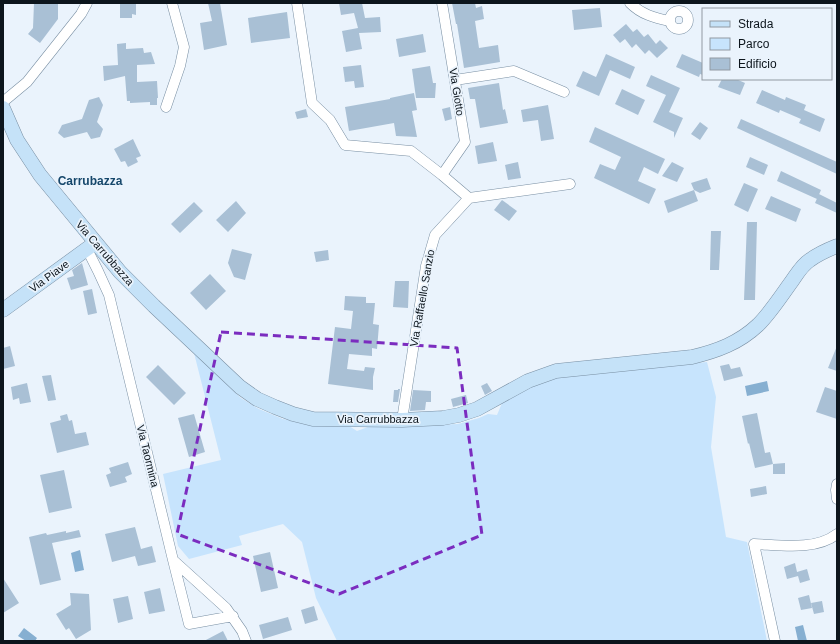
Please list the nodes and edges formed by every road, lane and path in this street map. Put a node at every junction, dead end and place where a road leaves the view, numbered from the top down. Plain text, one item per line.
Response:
1 (87, 3) edge
2 (172, 3) edge
3 (297, 3) edge
4 (442, 3) edge
5 (630, 3) edge
6 (670, 20) dead end
7 (455, 80) junction
8 (564, 92) dead end
9 (3, 102) edge
10 (166, 106) dead end
11 (3, 108) edge
12 (442, 175) junction
13 (570, 184) dead end
14 (469, 198) junction
15 (91, 246) junction
16 (837, 246) edge
17 (3, 310) edge
18 (402, 420) junction
19 (837, 484) edge
20 (837, 499) edge
21 (837, 534) edge
22 (173, 560) junction
23 (233, 616) junction
24 (246, 641) edge
25 (775, 641) edge

1 - 9 street
2 - 10 street
3 - 12 street
4 - 7 street, Via Giotto
5 - 6 street
7 - 8 street
7 - 12 street, Via Giotto
11 - 15 main road, Via Carrubbazza
12 - 14 street
13 - 14 street
14 - 18 street, Via Raffaello Sanzio
15 - 17 main road, Via Piave
15 - 18 main road, Via Carrubbazza
15 - 22 street, Via Taormina
16 - 18 main road, Via Carrubbazza
19 - 20 street
21 - 25 street
22 - 23 street
22 - 23 street, Via Taormina
23 - 24 street

